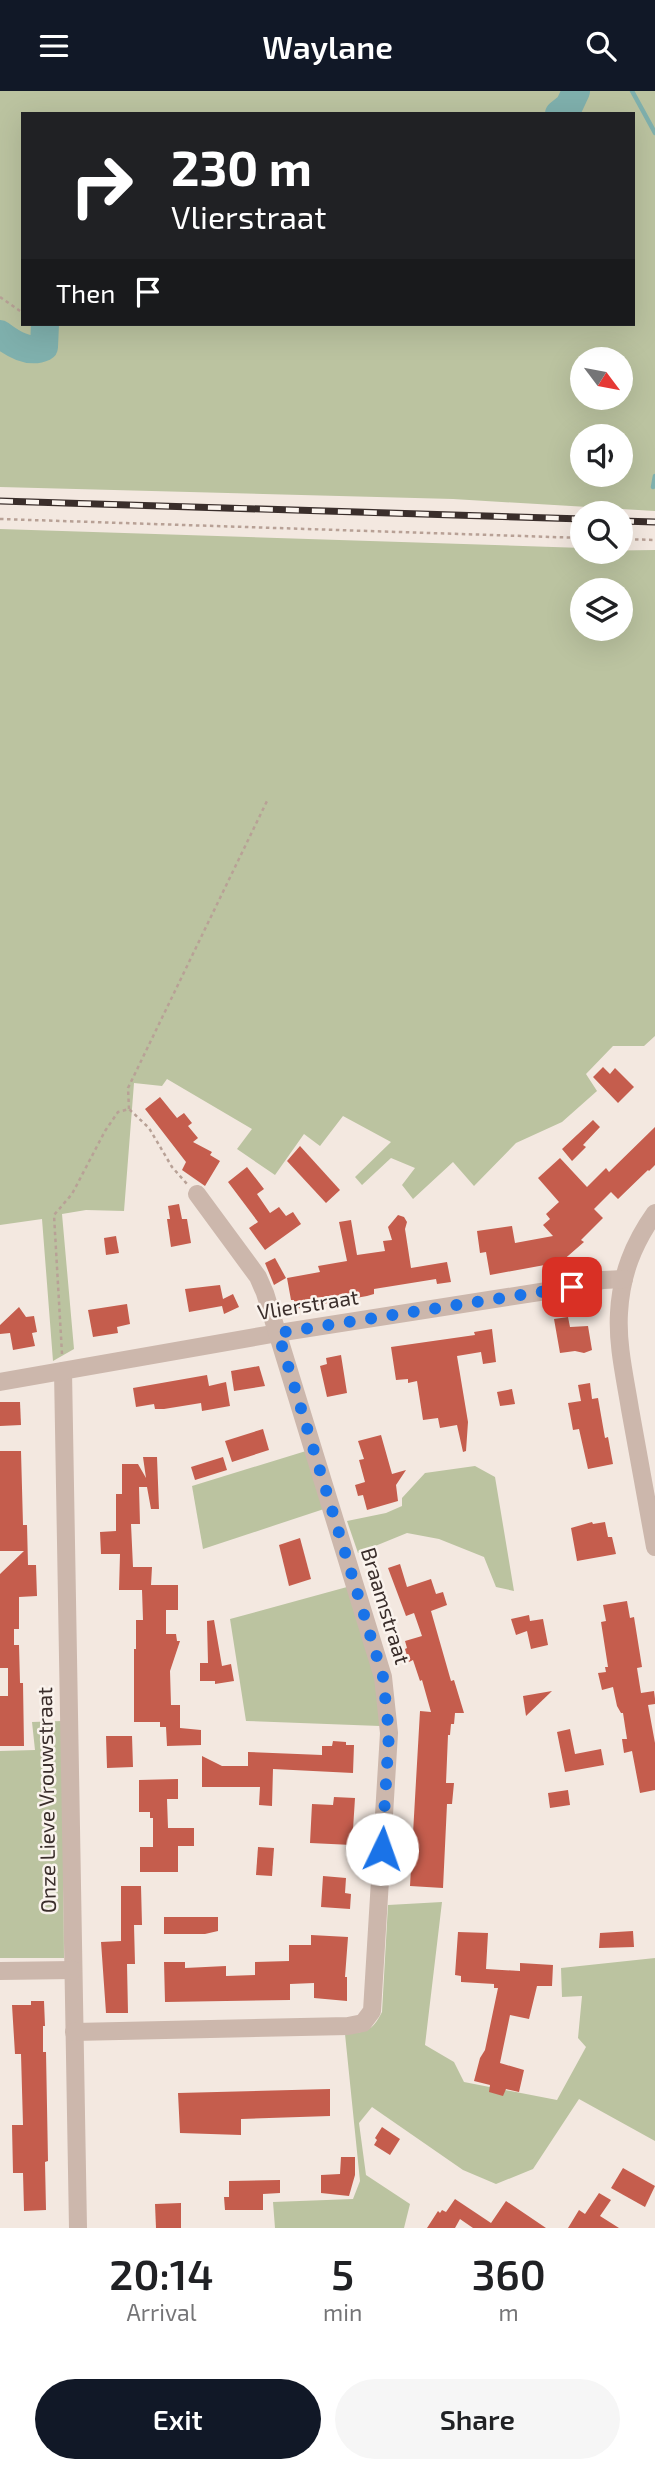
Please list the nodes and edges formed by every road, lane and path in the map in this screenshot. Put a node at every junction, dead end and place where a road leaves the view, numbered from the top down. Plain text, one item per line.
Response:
1 (0, 297) edge
2 (21, 312) edge
3 (0, 519) edge
4 (570, 538) edge
5 (633, 539) edge
6 (655, 540) edge
7 (267, 801) dead end
8 (129, 1109) junction
9 (197, 1194) joint
10 (655, 1213) edge
11 (624, 1279) junction
12 (278, 1333) junction
13 (63, 1371) junction
14 (0, 1382) edge
15 (655, 1547) edge
16 (73, 1970) junction
17 (0, 1971) edge
18 (74, 2032) junction
19 (78, 2228) edge

1 - 2 path
3 - 4 path
5 - 6 path
7 - 8 path
8 - 9 path
8 - 13 path
9 - 12 street, Braamstraat
10 - 11 street
11 - 12 street, Vlierstraat
11 - 15 street
12 - 13 street, Vlierstraat
12 - 18 street, Braamstraat
13 - 14 street, Vlierstraat
13 - 16 street, Onze Lieve Vrouwstraat
16 - 17 street
16 - 18 street, Onze Lieve Vrouwstraat
18 - 19 street, Onze Lieve Vrouwstraat

